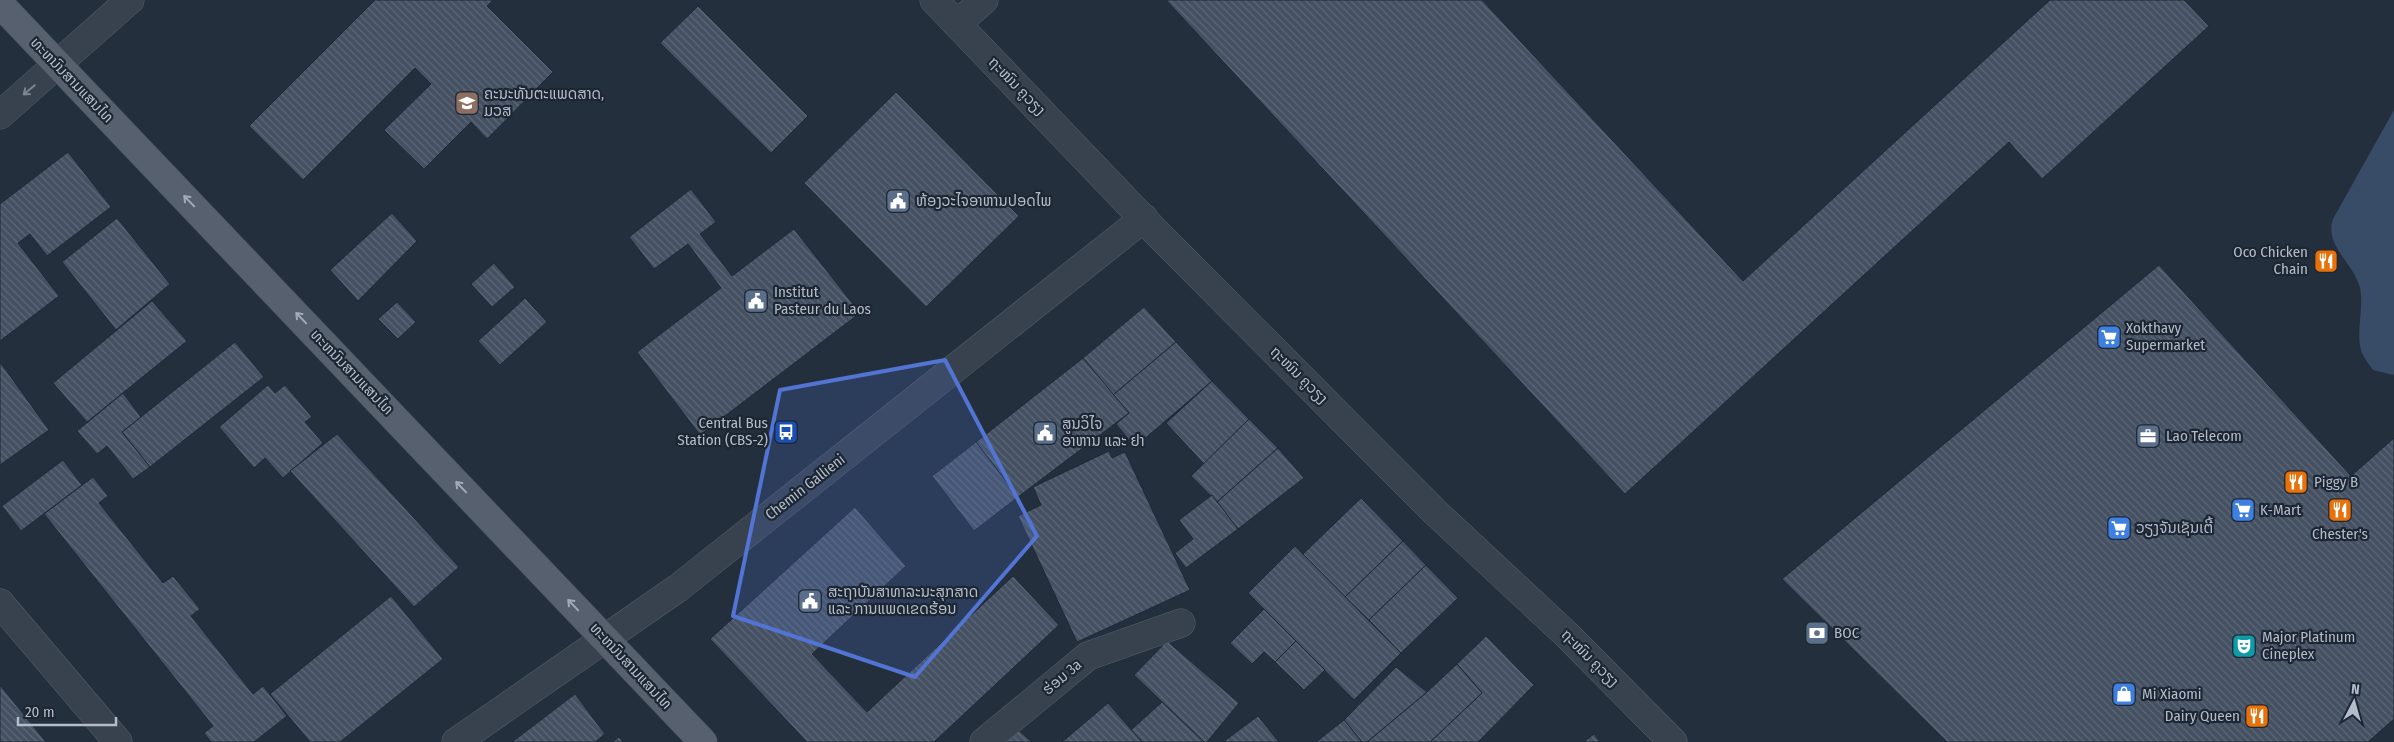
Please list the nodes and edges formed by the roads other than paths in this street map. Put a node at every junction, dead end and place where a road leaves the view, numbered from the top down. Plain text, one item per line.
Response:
1 (130, 0) edge
2 (934, 0) edge
3 (984, 0) edge
4 (0, 4) edge
5 (957, 24) junction
6 (58, 65) junction
7 (0, 115) edge
8 (1144, 218) junction
9 (0, 603) edge
10 (1180, 623) dead end
11 (606, 639) junction
12 (118, 742) edge
13 (456, 742) edge
14 (703, 742) edge
15 (984, 742) edge
16 (1673, 742) edge

1 - 6 street
2 - 5 street, ຖະໜົນ ຄູວຽງ
3 - 5 street
4 - 6 main road, ທະຫນົນສາມແສນໄທ
5 - 8 street, ຖະໜົນ ຄູວຽງ
6 -> 7 street
11 -> 6 main road, ທະຫນົນສາມແສນໄທ
8 - 11 street, Chemin Gallieni
8 - 16 street, ຖະໜົນ ຄູວຽງ
9 - 12 street
10 - 15 street, ຮ່ອມ 3a
11 - 13 street, Chemin Gallieni
11 - 14 main road, ທະຫນົນສາມແສນໄທ

